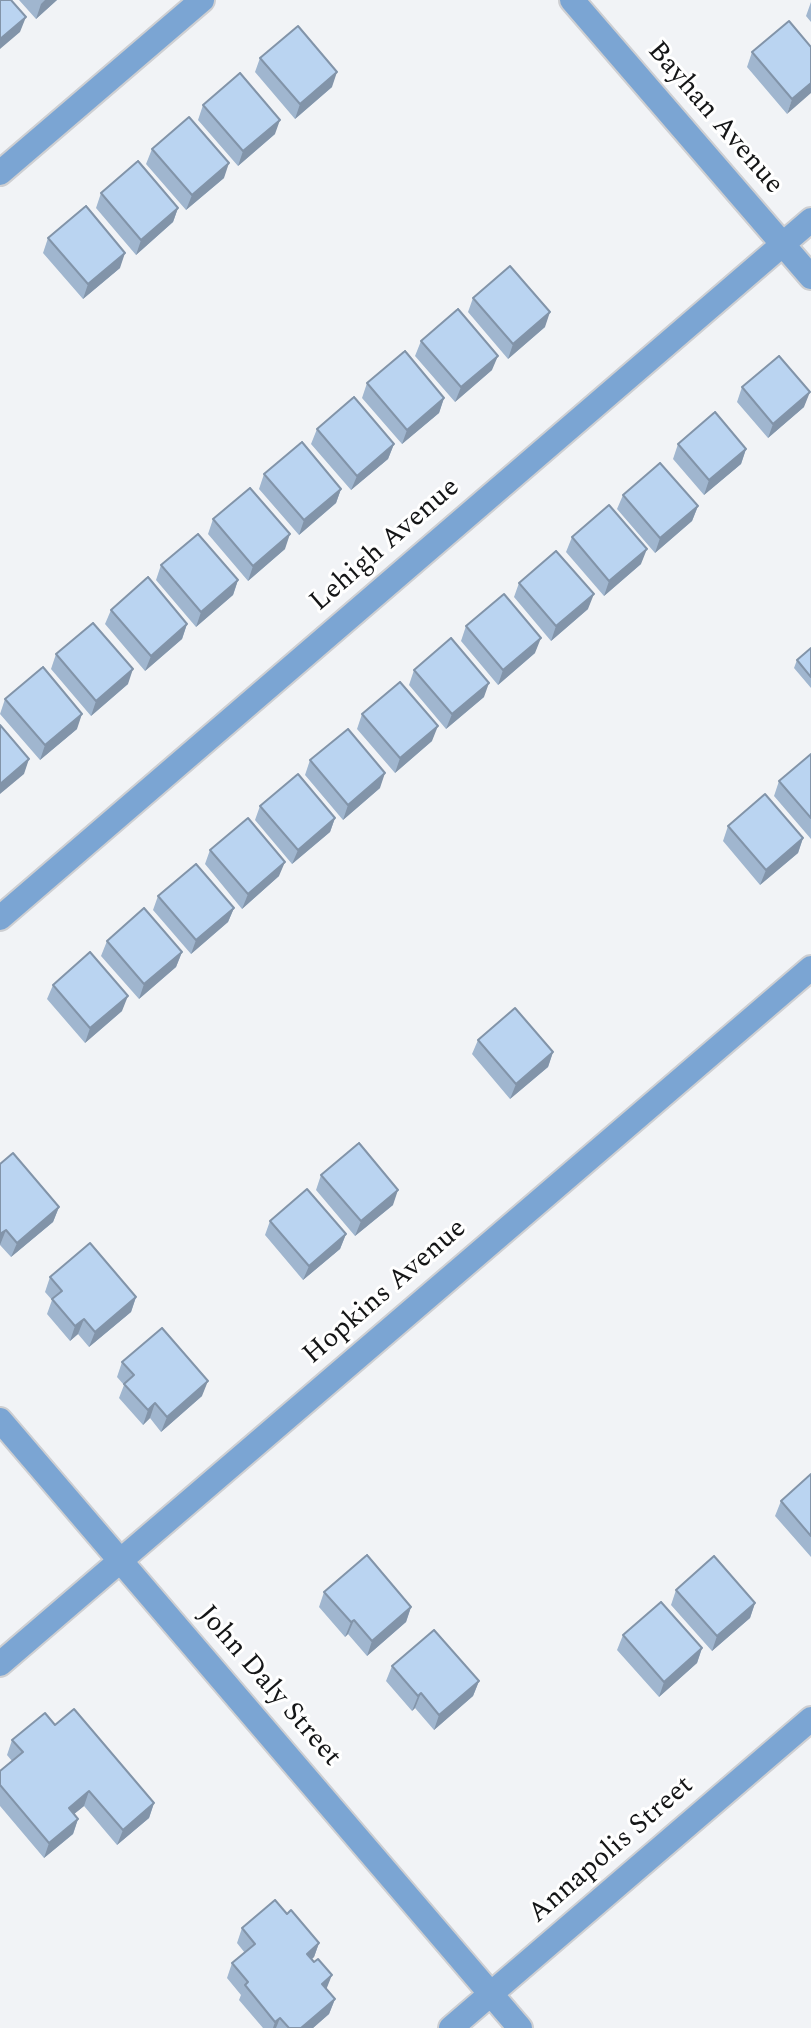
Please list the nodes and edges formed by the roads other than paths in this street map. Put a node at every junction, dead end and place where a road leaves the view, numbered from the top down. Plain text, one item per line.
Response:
1 (202, 0) edge
2 (572, 0) edge
3 (0, 173) edge
4 (811, 220) edge
5 (783, 244) junction
6 (811, 277) edge
7 (0, 918) edge
8 (811, 968) edge
9 (0, 1420) edge
10 (121, 1561) junction
11 (0, 1664) edge
12 (811, 1719) edge
13 (491, 1994) junction
14 (451, 2028) edge
15 (520, 2028) edge

1 - 3 street
2 - 5 street, Bayhan Avenue
4 - 5 street, Lehigh Avenue
5 - 6 street, Bayhan Avenue
5 - 7 street, Lehigh Avenue
8 - 10 street, Hopkins Avenue
9 - 10 street, John Daly Street
10 - 11 street, Hopkins Avenue
10 - 13 street, John Daly Street
12 - 13 street, Annapolis Street
13 - 14 street, Annapolis Street
13 - 15 street, John Daly Street

